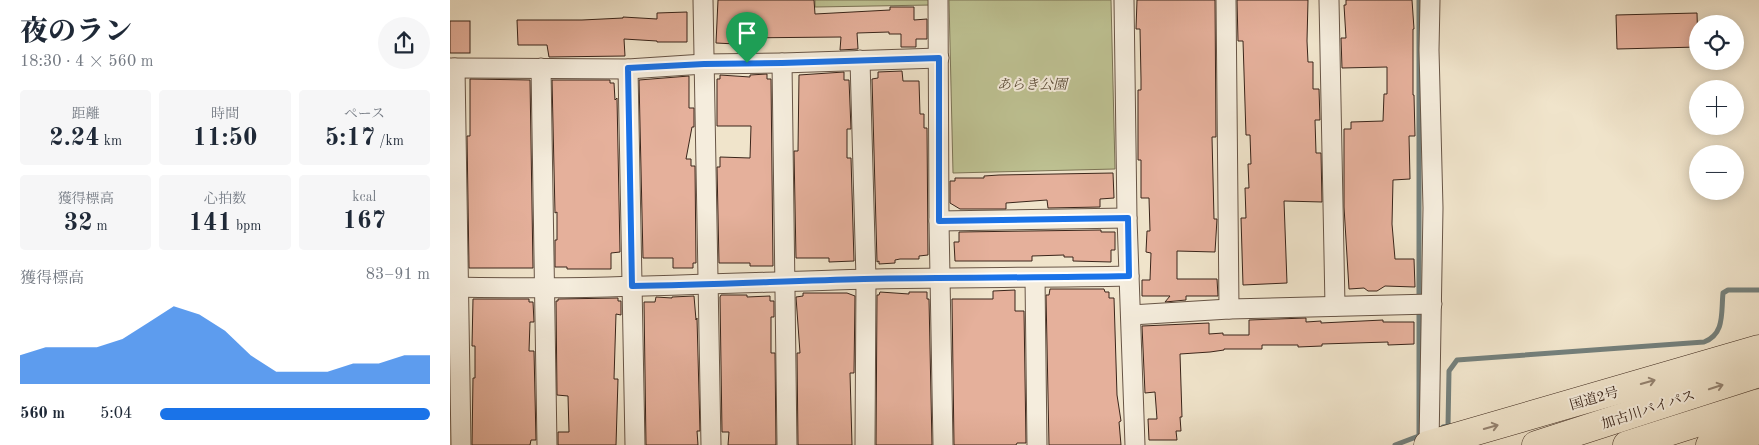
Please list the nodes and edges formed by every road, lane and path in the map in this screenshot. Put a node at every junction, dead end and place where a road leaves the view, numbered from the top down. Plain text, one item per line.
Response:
1 (703, 0) edge
2 (938, 0) edge
3 (1124, 0) edge
4 (1226, 0) edge
5 (1329, 0) edge
6 (1430, 0) edge
7 (939, 58) junction
8 (860, 60) junction
9 (782, 63) junction
10 (704, 64) junction
11 (453, 68) edge
12 (541, 68) junction
13 (628, 68) junction
14 (1128, 218) junction
15 (939, 221) junction
16 (1129, 276) junction
17 (940, 278) junction
18 (1034, 278) junction
19 (866, 279) junction
20 (786, 281) junction
21 (708, 285) junction
22 (632, 286) junction
23 (454, 287) edge
24 (545, 287) junction
25 (1431, 304) junction
26 (1334, 306) junction
27 (1229, 309) junction
28 (1131, 315) junction
29 (1759, 349) edge
30 (1759, 373) edge
31 (1759, 403) edge
32 (1759, 430) edge
33 (1429, 440) edge
34 (461, 445) edge
35 (547, 445) edge
36 (635, 445) edge
37 (711, 445) edge
38 (787, 445) edge
39 (865, 445) edge
40 (943, 445) edge
41 (1036, 445) edge
42 (1135, 445) edge
43 (1536, 445) edge
44 (1627, 445) edge
45 (1710, 445) edge

1 - 10 street
2 - 7 street
3 - 14 street
4 - 27 street
5 - 26 street
6 - 25 street
7 - 8 street
7 - 15 street
8 - 9 street
8 - 19 street
9 - 10 street
9 - 20 street
10 - 13 street
10 - 21 street
11 - 12 street
11 - 23 street
12 - 13 street
12 - 24 street
13 - 22 street
14 - 15 street
14 - 16 street
15 - 17 street
16 - 18 street
16 - 28 street
17 - 18 street
17 - 19 street
17 - 40 street
18 - 41 street
19 - 20 street
19 - 39 street
20 - 21 street
20 - 38 street
21 - 22 street
21 - 37 street
22 - 24 street
22 - 36 street
23 - 24 street
23 - 34 street
24 - 35 street
25 - 26 street
25 - 33 street
26 - 27 street
27 - 28 street
28 - 42 street
33 -> 29 highway, 国道2号
43 -> 30 highway, 加古川バイパス
31 - 44 highway, 加古川バイパス
32 - 45 highway

